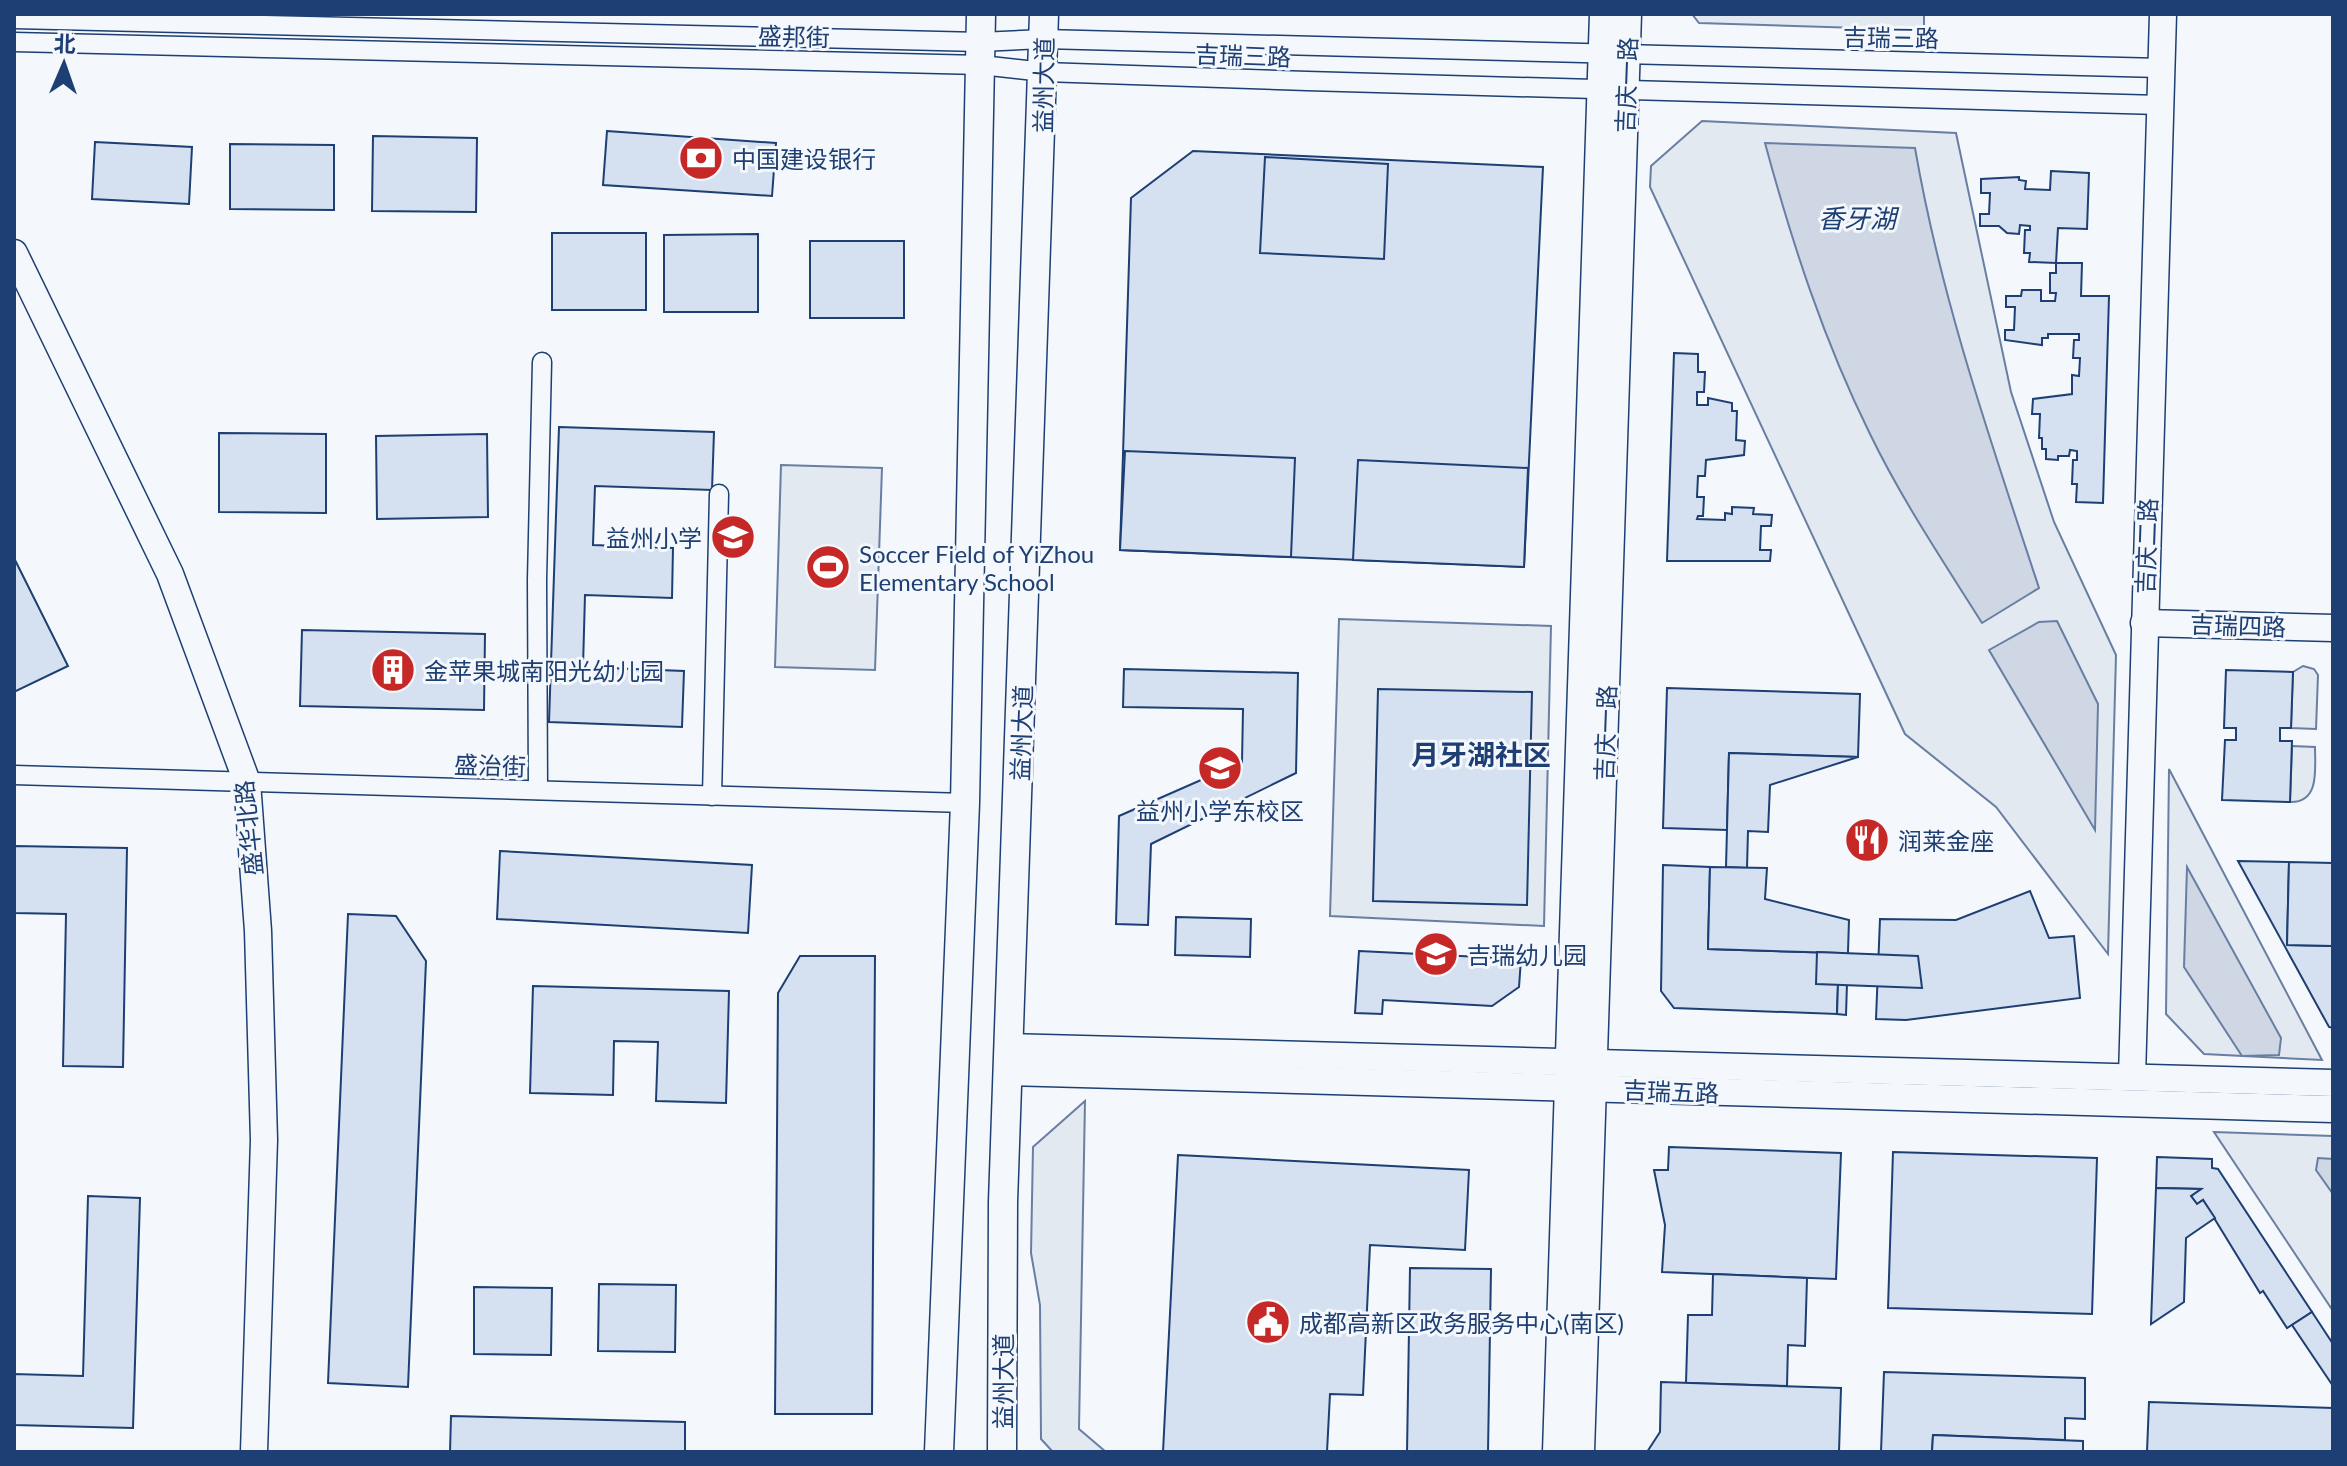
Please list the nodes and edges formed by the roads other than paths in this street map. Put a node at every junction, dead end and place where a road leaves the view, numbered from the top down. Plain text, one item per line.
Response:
1 (981, 14) edge
2 (1603, 14) edge
3 (1628, 14) edge
4 (2163, 14) edge
5 (14, 19) edge
6 (189, 19) edge
7 (1044, 26) edge
8 (14, 42) edge
9 (980, 53) junction
10 (1614, 53) junction
11 (2161, 68) junction
12 (1044, 72) junction
13 (1613, 89) junction
14 (2160, 105) junction
15 (14, 253) edge
16 (542, 362) dead end
17 (719, 494) dead end
18 (2144, 623) junction
19 (2333, 628) edge
20 (14, 775) edge
21 (247, 782) junction
22 (538, 790) junction
23 (712, 796) junction
24 (965, 803) junction
25 (1009, 1060) junction
26 (1581, 1075) junction
27 (2132, 1077) junction
28 (2333, 1083) edge
29 (2333, 1109) edge
30 (254, 1452) edge
31 (939, 1452) edge
32 (1002, 1452) edge
33 (1556, 1452) edge
34 (1581, 1452) edge

1 - 9 main road
2 - 10 street, 吉庆一路
3 - 10 street, 吉庆一路
4 - 11 street, 吉庆二路
5 - 6 street, 盛邦街
6 - 9 street, 盛邦街
7 - 9 street, 盛邦街
7 - 10 street, 吉瑞三路
7 - 12 main road, 益州大道
8 - 9 street, 盛邦街
9 - 12 street, 盛邦街
9 - 24 main road
10 - 11 street, 吉瑞三路
10 - 13 street, 吉庆一路
11 - 14 street, 吉庆二路
12 - 13 street, 吉瑞三路
12 - 25 main road, 益州大道
13 - 14 street, 吉瑞三路
13 - 26 street, 吉庆一路
14 - 18 street, 吉庆二路
15 - 21 street, 盛华北路
16 - 22 street
17 - 23 street
18 - 19 street, 吉瑞四路
18 - 27 street, 吉庆二路
20 - 21 street, 盛治街
21 - 22 street, 盛治街
21 - 30 street, 盛华北路
22 - 23 street, 盛治街
23 - 24 street, 盛治街
24 - 31 main road
25 - 26 street, 吉瑞五路
25 - 32 main road, 益州大道
26 - 27 street, 吉瑞五路
26 - 29 street, 吉瑞五路
26 - 33 street, 吉庆一路
26 - 34 street, 吉庆一路
27 - 28 street, 吉瑞五路

